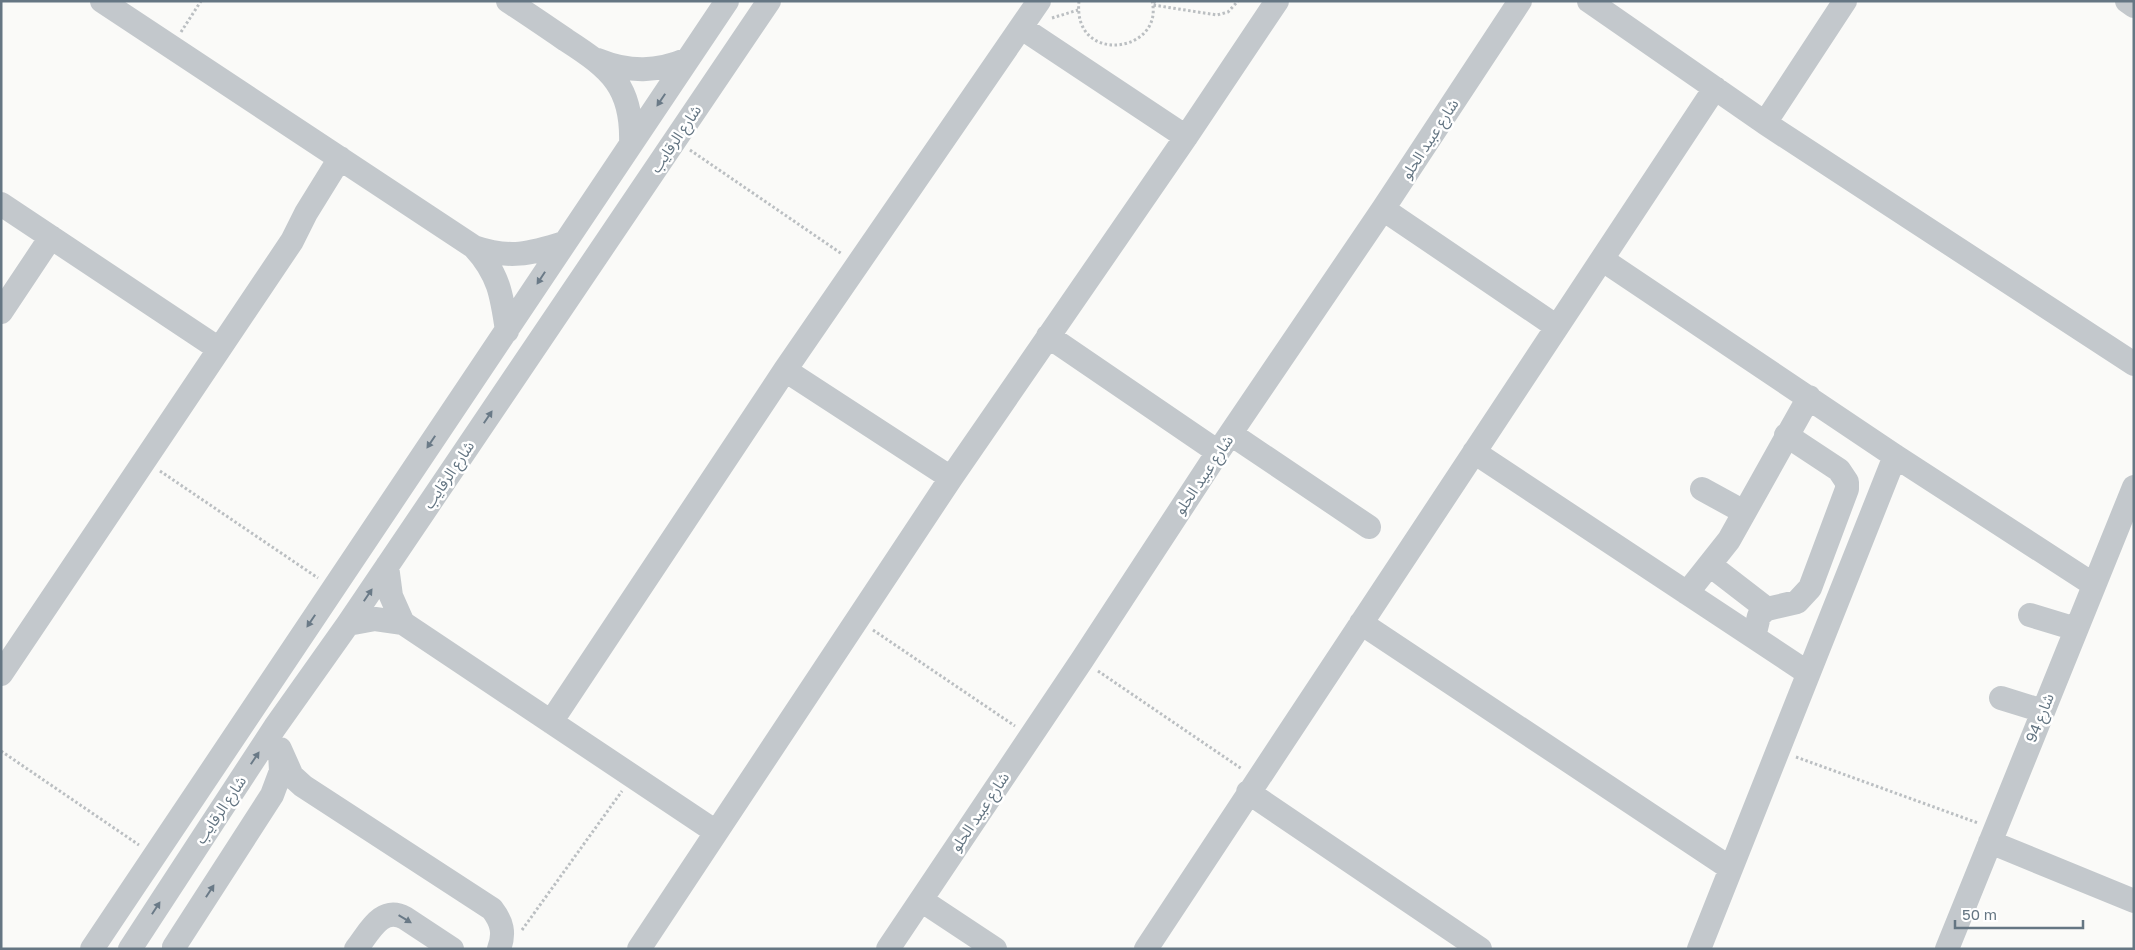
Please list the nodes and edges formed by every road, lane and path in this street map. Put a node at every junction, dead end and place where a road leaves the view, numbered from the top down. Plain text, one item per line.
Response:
1 (102, 1) edge
2 (201, 1) edge
3 (508, 1) edge
4 (727, 1) edge
5 (769, 1) edge
6 (1040, 1) edge
7 (1079, 1) edge
8 (1238, 1) edge
9 (1276, 1) edge
10 (1520, 1) edge
11 (1589, 1) edge
12 (1845, 1) edge
13 (2127, 1) edge
14 (1153, 2) edge
15 (2134, 6) edge
16 (1022, 28) junction
17 (171, 47) junction
18 (688, 59) junction
19 (597, 60) junction
20 (1715, 88) junction
21 (1765, 123) junction
22 (1186, 137) junction
23 (675, 140) junction
24 (631, 144) junction
25 (346, 162) junction
26 (1, 204) edge
27 (1383, 209) junction
28 (52, 238) junction
29 (564, 243) junction
30 (474, 247) junction
31 (1603, 260) junction
32 (858, 264) junction
33 (1, 312) edge
34 (1557, 327) junction
35 (507, 331) junction
36 (1048, 336) junction
37 (219, 349) junction
38 (2134, 364) edge
39 (785, 370) junction
40 (1809, 398) junction
41 (1786, 435) junction
42 (1225, 443) junction
43 (1474, 452) junction
44 (1895, 456) junction
45 (144, 460) junction
46 (951, 478) junction
47 (2134, 486) edge
48 (1702, 489) dead end
49 (1744, 512) junction
50 (1369, 527) dead end
51 (1710, 565) junction
52 (388, 566) junction
53 (2094, 585) junction
54 (333, 588) junction
55 (1687, 593) junction
56 (1767, 609) junction
57 (2030, 615) dead end
58 (858, 620) junction
59 (403, 623) junction
60 (1361, 623) junction
61 (348, 624) junction
62 (2076, 629) junction
63 (1754, 637) junction
64 (1082, 660) junction
65 (1808, 673) junction
66 (1, 674) edge
67 (2000, 698) dead end
68 (2043, 711) junction
69 (551, 722) junction
70 (1030, 737) junction
71 (278, 738) junction
72 (1777, 750) junction
73 (1, 751) edge
74 (632, 776) junction
75 (1252, 785) junction
76 (315, 794) junction
77 (272, 795) junction
78 (716, 832) junction
79 (1993, 836) junction
80 (154, 855) junction
81 (1730, 868) junction
82 (920, 900) junction
83 (2134, 901) edge
84 (501, 943) edge
85 (442, 947) edge
86 (176, 948) edge
87 (92, 949) edge
88 (130, 949) edge
89 (139, 949) edge
90 (356, 949) edge
91 (639, 949) edge
92 (888, 949) edge
93 (996, 949) edge
94 (1146, 949) edge
95 (1480, 949) edge
96 (1699, 949) edge
97 (1947, 949) edge

1 - 17 street
2 - 17 path
3 - 19 street
4 - 18 street, شارع الرقايب
5 - 23 street, شارع الرقايب
6 - 16 street
7 - 14 path
8 - 14 path
9 - 22 street
10 - 27 street, شارع عبيد الحلو
11 - 20 street
12 - 21 street
13 - 15 street
16 - 22 street
16 - 32 street
17 - 25 street
18 - 19 street
18 -> 24 street, شارع الرقايب
19 - 24 street
20 - 21 street
20 - 31 street
21 - 38 street
22 - 36 street
23 - 32 path
52 -> 23 street, شارع الرقايب
24 - 29 street, شارع الرقايب
25 - 30 street
25 - 37 street
26 - 28 street
27 - 34 street
27 - 42 street, شارع عبيد الحلو
28 - 33 street
28 - 37 street
29 - 30 street
29 -> 35 street, شارع الرقايب
30 - 35 street
31 - 34 street
31 - 40 street
32 - 39 street
34 - 43 street
35 -> 54 street, شارع الرقايب
36 - 42 street
36 - 46 street
37 - 45 street
39 - 46 street
39 - 69 street
40 - 41 street
40 - 44 street
41 - 49 street
41 - 56 street
42 - 50 street
42 - 64 street, شارع عبيد الحلو
43 - 55 street
43 - 60 street
44 - 53 street
44 - 65 street
45 - 54 path
45 - 66 street
46 - 58 street
47 - 53 street, شارع 94
48 - 49 street
49 - 51 street
51 - 55 street
51 - 56 street
52 - 59 street
61 -> 52 street, شارع الرقايب
53 - 62 street, شارع 94
54 -> 80 street, شارع الرقايب
55 - 63 street
56 - 63 street
57 - 62 street
58 - 70 path
58 - 78 street
59 - 61 street
59 - 69 street
60 - 75 street
60 - 81 street
61 - 71 street, شارع الرقايب
62 - 68 street, شارع 94
63 - 65 street
64 - 70 street, شارع عبيد الحلو
64 - 75 path
65 - 72 street
67 - 68 street
68 - 79 street, شارع 94
69 - 74 street
70 - 82 street, شارع عبيد الحلو
71 - 76 street
71 - 77 street
88 -> 71 street, شارع الرقايب
72 - 79 path
72 - 81 street
73 - 80 path
74 - 78 street
74 - 84 path
75 - 94 street
75 - 95 street
76 - 77 street
76 - 84 street
86 -> 77 street
78 - 91 street
79 - 83 street
79 - 97 street, شارع 94
80 - 87 street, شارع الرقايب
81 - 96 street
82 - 92 street, شارع عبيد الحلو
82 - 93 street
90 -> 85 street
86 - 89 street

